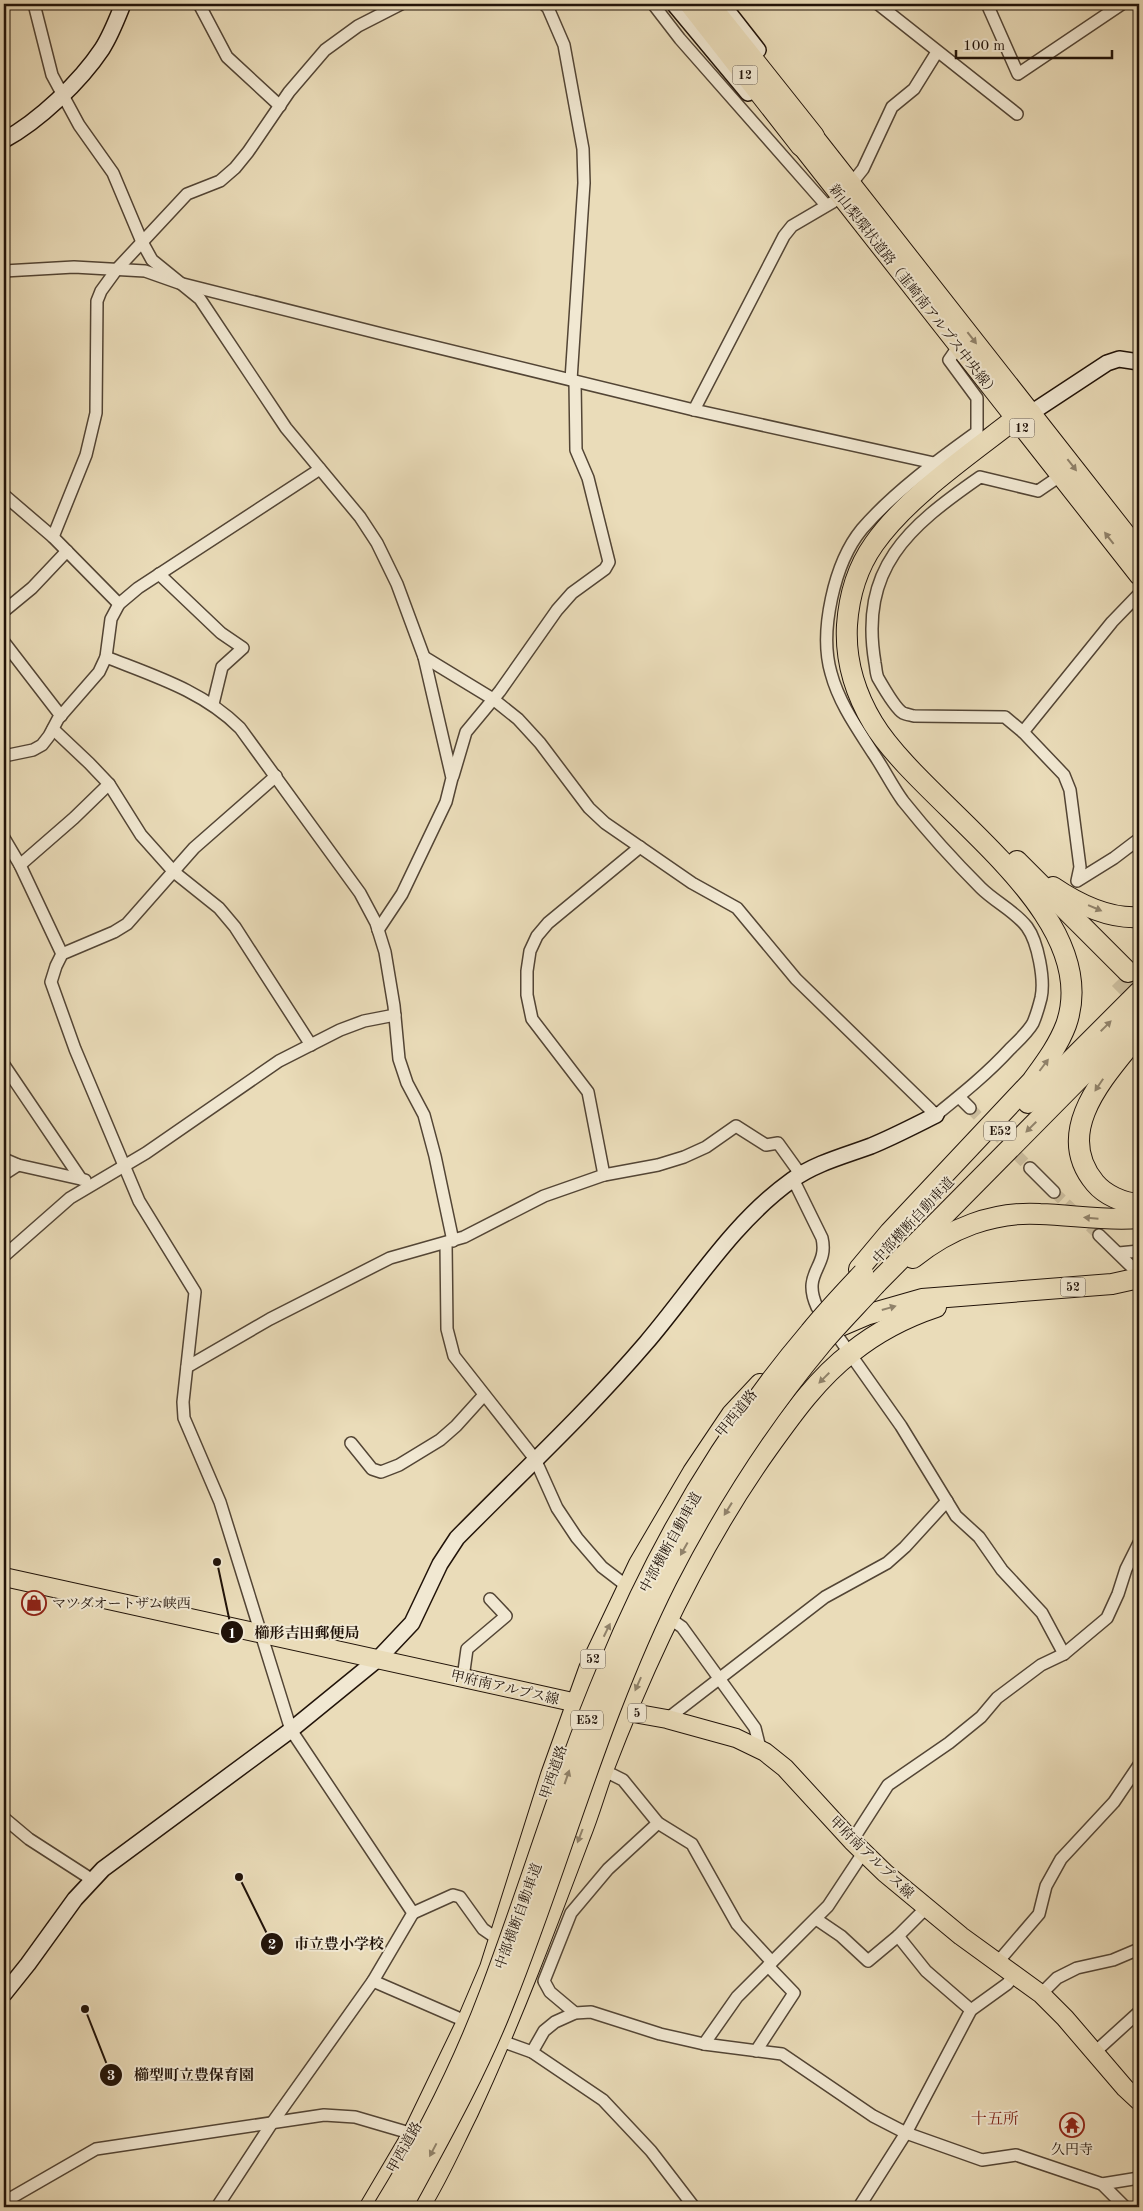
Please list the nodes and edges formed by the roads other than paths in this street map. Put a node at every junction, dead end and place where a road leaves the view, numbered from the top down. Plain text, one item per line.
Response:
1 (34, 4) edge
2 (123, 4) edge
3 (198, 4) edge
4 (401, 4) edge
5 (544, 4) edge
6 (653, 4) edge
7 (674, 4) edge
8 (690, 4) edge
9 (709, 4) edge
10 (722, 4) edge
11 (878, 4) edge
12 (987, 4) edge
13 (1122, 4) edge
14 (937, 52) junction
15 (62, 95) junction
16 (280, 106) junction
17 (1017, 114) dead end
18 (4, 140) edge
19 (808, 141) junction
20 (855, 179) junction
21 (832, 202) junction
22 (142, 242) junction
23 (117, 269) junction
24 (4, 271) edge
25 (905, 279) junction
26 (179, 283) junction
27 (942, 299) junction
28 (958, 347) junction
29 (1139, 362) edge
30 (573, 380) junction
31 (694, 410) junction
32 (1022, 420) junction
33 (934, 463) junction
34 (320, 469) junction
35 (1060, 476) junction
36 (4, 495) edge
37 (53, 537) junction
38 (1139, 550) edge
39 (67, 551) junction
40 (159, 574) junction
41 (1139, 576) edge
42 (1139, 594) edge
43 (120, 604) junction
44 (4, 610) edge
45 (4, 642) edge
46 (106, 656) junction
47 (424, 657) junction
48 (494, 699) junction
49 (212, 704) junction
50 (61, 716) junction
51 (53, 729) junction
52 (1023, 732) junction
53 (4, 756) edge
54 (276, 776) junction
55 (452, 778) junction
56 (109, 784) junction
57 (4, 838) edge
58 (1139, 838) edge
59 (640, 847) junction
60 (20, 864) junction
61 (1019, 870) junction
62 (174, 872) junction
63 (1139, 917) edge
64 (1038, 922) dead end
65 (1028, 928) junction
66 (378, 930) junction
67 (62, 954) junction
68 (1124, 976) tunnel mouth
69 (1139, 992) edge
70 (395, 1015) junction
71 (1139, 1018) edge
72 (1139, 1033) edge
73 (311, 1045) junction
74 (4, 1065) edge
75 (959, 1097) junction
76 (970, 1108) tunnel mouth
77 (936, 1115) junction
78 (4, 1159) edge
79 (18, 1165) junction
80 (124, 1166) junction
81 (1030, 1168) tunnel mouth
82 (4, 1174) edge
83 (604, 1175) junction
84 (797, 1177) junction
85 (81, 1179) junction
86 (96, 1182) junction
87 (1054, 1192) tunnel mouth
88 (1139, 1204) edge
89 (1139, 1218) edge
90 (1099, 1235) tunnel mouth
91 (449, 1242) junction
92 (1139, 1250) edge
93 (1119, 1253) junction
94 (4, 1256) edge
95 (1139, 1274) edge
96 (870, 1278) junction
97 (1139, 1278) edge
98 (1007, 1293) junction
99 (833, 1329) junction
100 (850, 1353) junction
101 (187, 1367) junction
102 (484, 1395) junction
103 (351, 1443) dead end
104 (535, 1459) junction
105 (947, 1501) junction
106 (1139, 1543) edge
107 (4, 1577) edge
108 (628, 1587) junction
109 (490, 1598) dead end
110 (669, 1618) junction
111 (262, 1633) junction
112 (1064, 1654) junction
113 (378, 1659) junction
114 (463, 1678) junction
115 (720, 1678) junction
116 (577, 1703) junction
117 (627, 1711) junction
118 (667, 1719) junction
119 (291, 1730) junction
120 (760, 1748) junction
121 (1139, 1765) edge
122 (603, 1770) junction
123 (4, 1818) edge
124 (658, 1823) junction
125 (858, 1847) junction
126 (91, 1879) junction
127 (926, 1908) junction
128 (413, 1913) junction
129 (816, 1919) junction
130 (898, 1936) junction
131 (499, 1940) junction
132 (1139, 1949) edge
133 (997, 1963) junction
134 (770, 1964) junction
135 (1015, 1975) junction
136 (373, 1981) junction
137 (4, 1994) edge
138 (1041, 1994) junction
139 (971, 2010) junction
140 (1139, 2012) edge
141 (575, 2013) junction
142 (467, 2022) junction
143 (500, 2042) junction
144 (704, 2044) junction
145 (756, 2051) junction
146 (532, 2052) junction
147 (1095, 2052) junction
148 (1139, 2101) edge
149 (272, 2123) junction
150 (906, 2133) junction
151 (413, 2134) junction
152 (1139, 2178) edge
153 (1102, 2184) junction
154 (4, 2202) edge
155 (865, 2205) edge
156 (218, 2207) edge
157 (370, 2207) edge
158 (384, 2207) edge
159 (402, 2207) edge
160 (419, 2207) edge
161 (694, 2207) edge
162 (1125, 2207) edge

1 - 15 street
2 - 15 street
3 - 16 street
4 - 16 street
5 - 30 street
6 - 21 street
7 - 21 street
8 - 19 highway, 新山梨環状道路（韮崎南アルプス中央線） / 12
9 - 19 highway, 新山梨環状道路（韮崎南アルプス中央線） / 12
10 - 20 street
11 - 14 street
12 - 13 street
14 - 17 street
14 - 20 street
15 - 18 street
15 - 22 street
16 - 22 street
19 - 25 main road, 新山梨環状道路（韮崎南アルプス中央線） / 12
19 - 27 main road, 新山梨環状道路（韮崎南アルプス中央線） / 12
20 - 27 street
21 - 25 street
21 - 31 street
22 - 23 street
22 - 26 street
23 - 24 street
23 - 26 street
23 - 37 street
25 - 28 main road, 新山梨環状道路（韮崎南アルプス中央線） / 12
26 - 30 street
26 - 34 street
27 -> 32 main road, 新山梨環状道路（韮崎南アルプス中央線） / 12
28 - 32 main road, 新山梨環状道路（韮崎南アルプス中央線） / 12
28 - 33 street
29 - 32 street
30 - 31 street
30 - 48 street
31 - 33 street
32 - 35 main road, 新山梨環状道路（韮崎南アルプス中央線） / 12
32 -> 38 main road, 新山梨環状道路（韮崎南アルプス中央線） / 12
32 - 61 highway
33 - 65 street
34 - 40 street
34 - 47 street
41 -> 35 main road, 新山梨環状道路（韮崎南アルプス中央線） / 12
35 - 52 street
36 - 37 street
37 - 39 street
39 - 43 street
39 - 44 street
40 - 43 street
40 - 49 street
42 - 52 street
43 - 46 street
45 - 50 street
46 - 49 street
46 - 50 street
47 - 48 street
47 - 55 street
48 - 55 street
48 - 59 street
49 - 54 street
50 - 51 street
51 - 53 street
51 - 56 street
52 - 58 street
54 - 62 street
54 - 66 street
55 - 66 street
56 - 60 street
56 - 62 street
57 - 60 street
59 - 77 street
59 - 83 street
60 - 67 street
61 -> 63 highway
61 - 68 highway
96 -> 61 highway
62 - 67 street
62 - 73 street
64 - 65 street
65 - 75 street
66 - 70 street
67 - 80 street
96 -> 69 highway, 中部横断自動車道 / E52
70 - 73 street
70 - 91 street
71 -> 96 highway, 中部横断自動車道 / E52
72 -> 88 highway
73 - 80 street
74 - 85 street
75 - 76 street
75 - 77 street
77 - 84 street
78 - 79 street
79 - 82 street
79 - 85 street
80 - 86 street
80 - 101 street
81 - 87 street
83 - 84 street
83 - 91 street
84 - 99 street
84 - 104 street
85 - 86 street
86 - 94 street
89 -> 96 highway
90 - 93 street
91 - 101 street
91 - 102 street
92 - 93 street
93 - 95 street
158 -> 96 highway, 中部横断自動車道 / E52, bridge
96 -> 159 highway, 中部横断自動車道 / E52, bridge
97 - 98 highway, 甲西道路 / 52
99 -> 98 highway, 甲西道路 / 52
98 - 100 highway, 甲西道路 / 52
99 - 100 street
99 - 108 highway, 甲西道路 / 52
100 - 105 street
100 -> 110 highway, 甲西道路 / 52
101 - 111 street
102 - 103 street
102 - 104 street
104 - 108 street
104 - 113 street
105 - 112 street
105 - 115 street
106 - 112 street
107 - 111 main road, 甲府南アルプス線 / 5
116 -> 108 highway, 甲西道路 / 52
109 - 114 street
110 - 115 street
110 -> 117 highway, 甲西道路 / 52
111 - 113 main road, 甲府南アルプス線 / 5
111 - 119 street
112 - 125 street
113 - 114 main road, 甲府南アルプス線 / 5
113 - 119 street
114 - 116 main road, 甲府南アルプス線 / 5
115 - 118 street
115 - 120 street
116 - 117 main road, 甲府南アルプス線 / 5
116 - 131 highway, 甲西道路 / 52
117 - 118 main road, 甲府南アルプス線 / 5
117 - 122 highway, 甲西道路 / 52
118 - 120 main road, 甲府南アルプス線 / 5
119 - 126 street
119 - 128 street
120 - 125 main road, 甲府南アルプス線 / 5
121 - 133 street
122 - 124 street
122 -> 143 highway, 甲西道路 / 52
123 - 126 street
124 - 134 street
124 - 141 street
125 - 127 main road, 甲府南アルプス線 / 5
125 - 129 street
126 - 137 street
127 - 130 street
127 - 133 main road, 甲府南アルプス線 / 5
128 - 131 street
128 - 136 street
129 - 130 street
129 - 134 street
130 - 139 street
131 - 142 highway, 甲西道路 / 52
132 - 138 street
133 - 135 main road, 甲府南アルプス線 / 5
134 - 144 street
134 - 145 street
135 - 138 main road, 甲府南アルプス線 / 5
135 - 139 street
136 - 142 street
136 - 149 street
138 - 147 main road, 甲府南アルプス線 / 5
139 - 150 street
140 - 147 street
141 - 144 street
141 - 146 street
142 - 143 street
142 - 151 highway, 甲西道路 / 52
143 - 146 street
143 - 160 highway, 甲西道路 / 52
144 - 145 street
145 - 150 street
146 - 161 street
147 - 148 main road, 甲府南アルプス線 / 5
149 - 151 street
149 - 154 street
149 - 156 street
150 - 153 street
150 - 155 street
151 - 157 highway, 甲西道路 / 52
152 - 153 street
153 - 162 street

